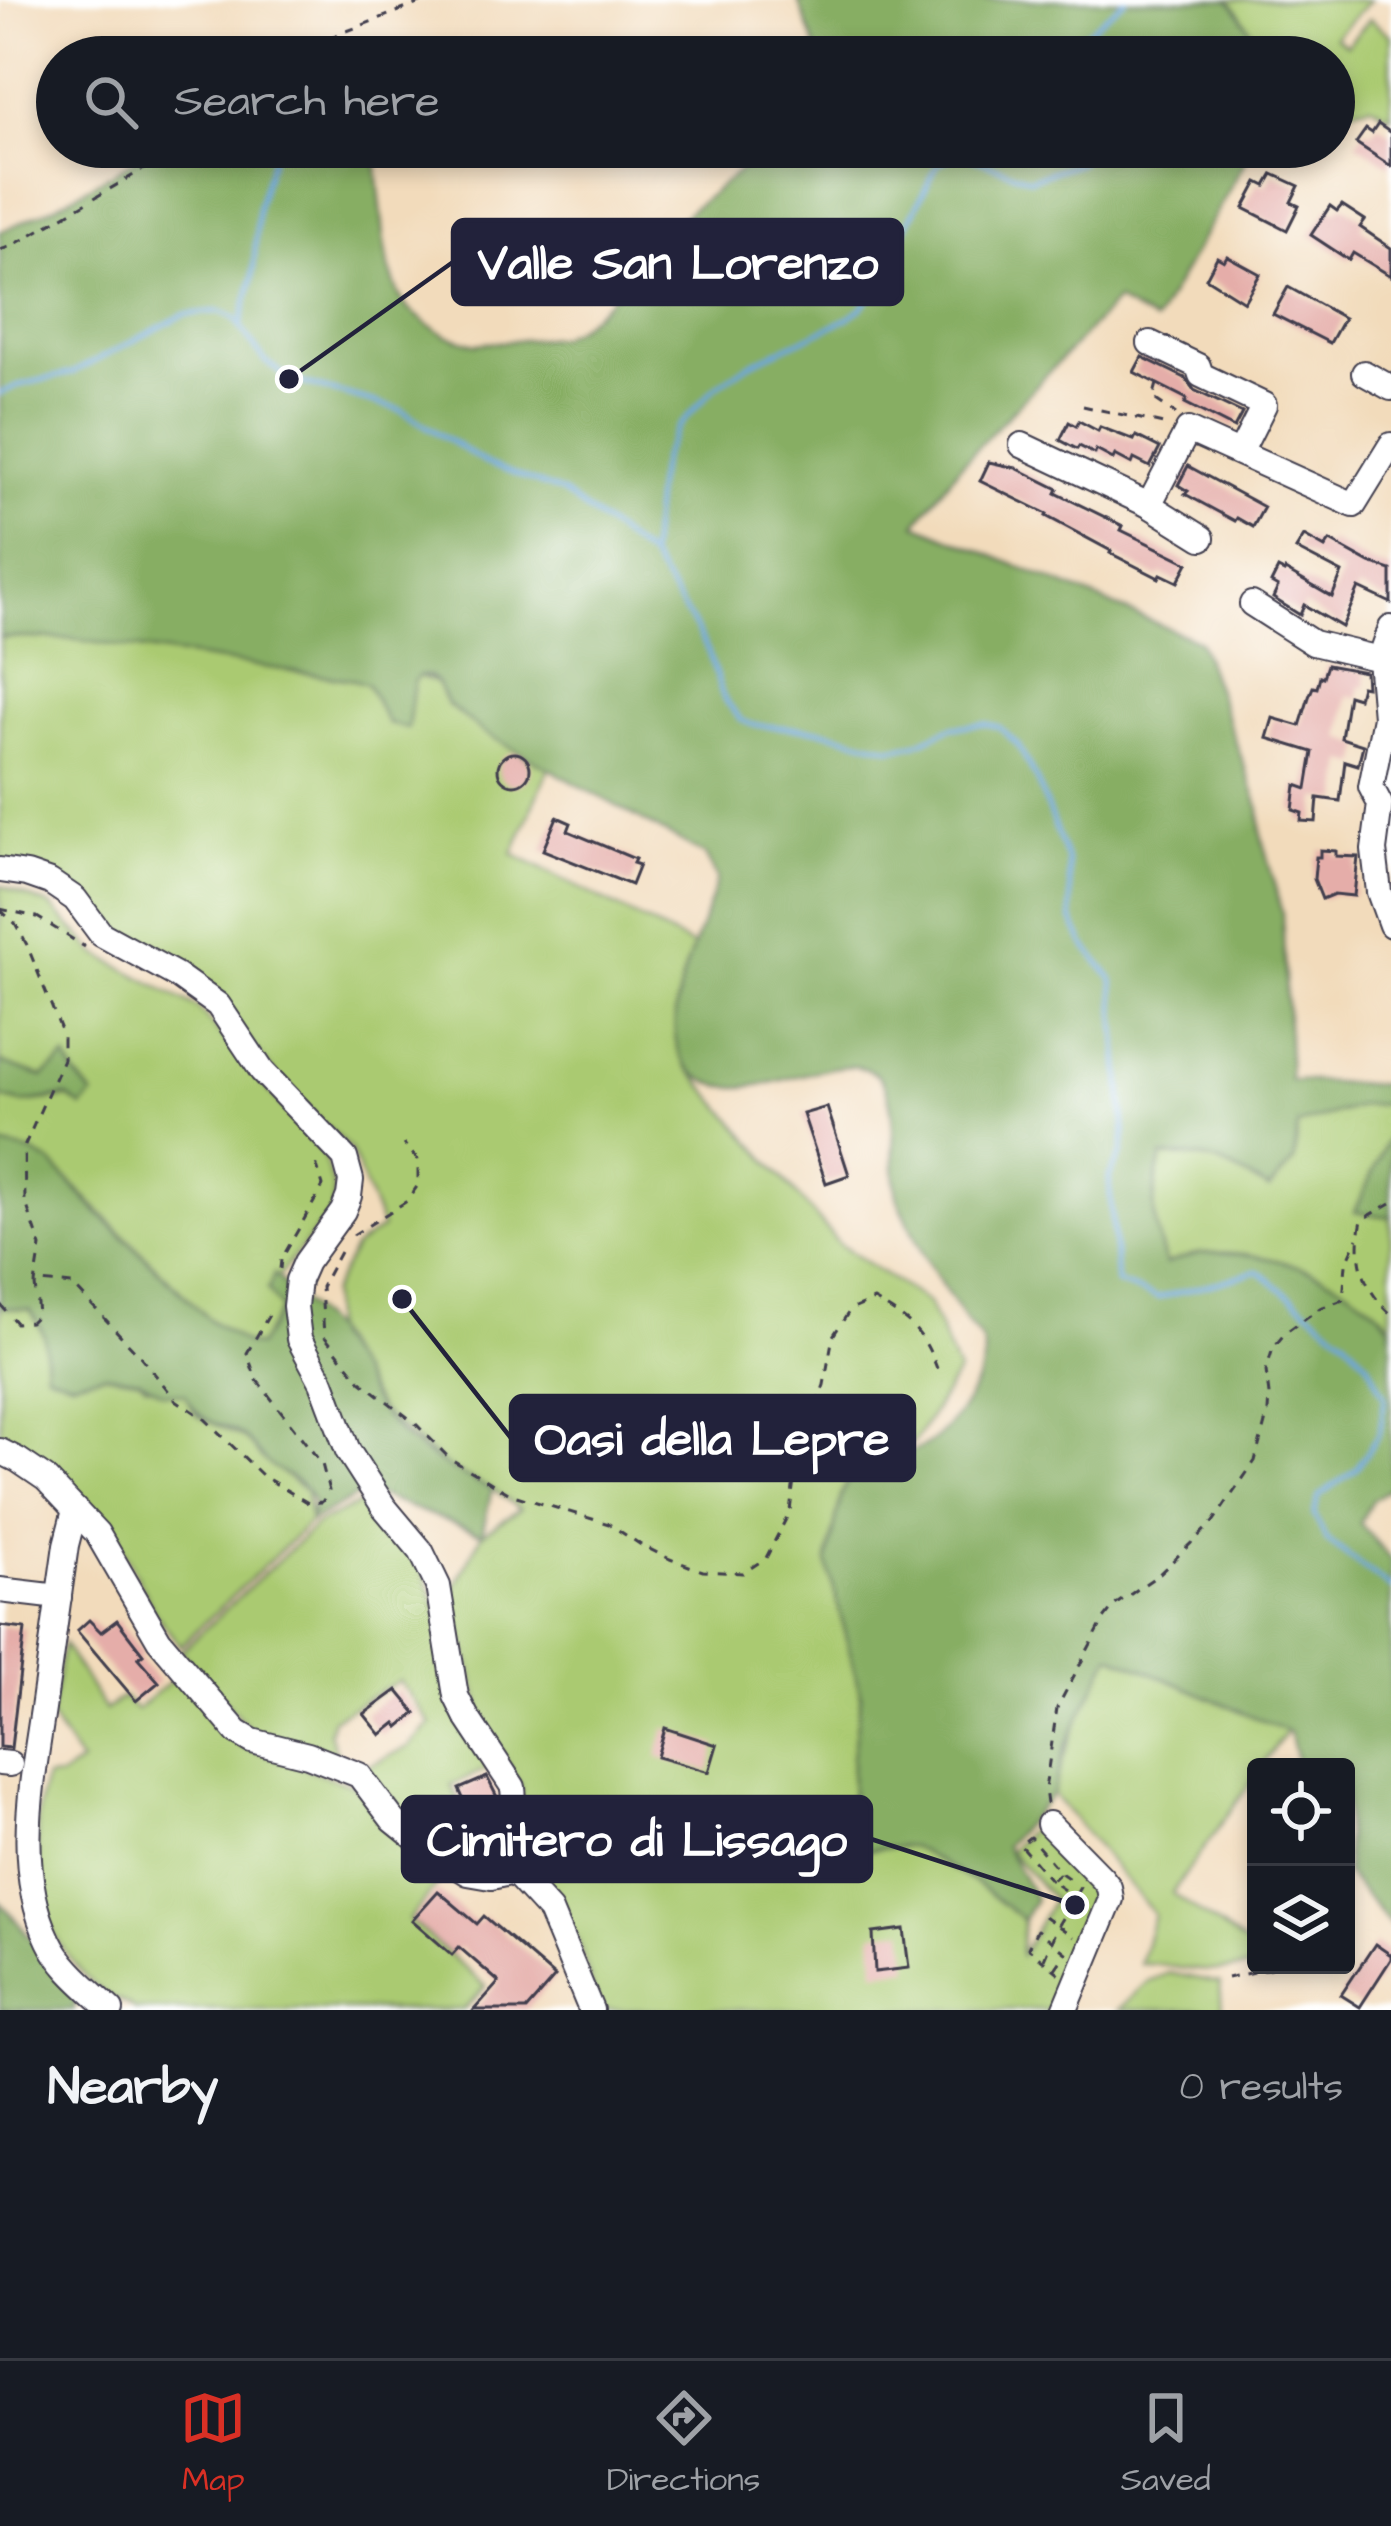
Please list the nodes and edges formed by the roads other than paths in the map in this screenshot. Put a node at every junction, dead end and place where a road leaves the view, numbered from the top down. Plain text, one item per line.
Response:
1 (1150, 343) dead end
2 (1364, 373) dead end
3 (1391, 388) edge
4 (1022, 445) dead end
5 (1390, 448) edge
6 (1240, 453) junction
7 (1149, 505) junction
8 (1202, 538) dead end
9 (1252, 604) dead end
10 (1391, 628) edge
11 (1380, 658) junction
12 (0, 870) edge
13 (1391, 925) edge
14 (0, 1451) edge
15 (75, 1510) junction
16 (0, 1590) edge
17 (59, 1597) junction
18 (1049, 1824) road end
19 (514, 1872) junction
20 (111, 2010) edge
21 (591, 2010) edge
22 (1065, 2010) edge

1 - 6 street
2 - 3 street
4 - 7 street
5 - 6 street
6 - 7 street
7 - 8 street
9 - 11 street
10 - 11 street
11 - 13 street
12 - 19 street
14 - 15 street
15 - 17 street
15 - 19 street
16 - 17 street
17 - 20 street
18 - 22 street
19 - 21 street

